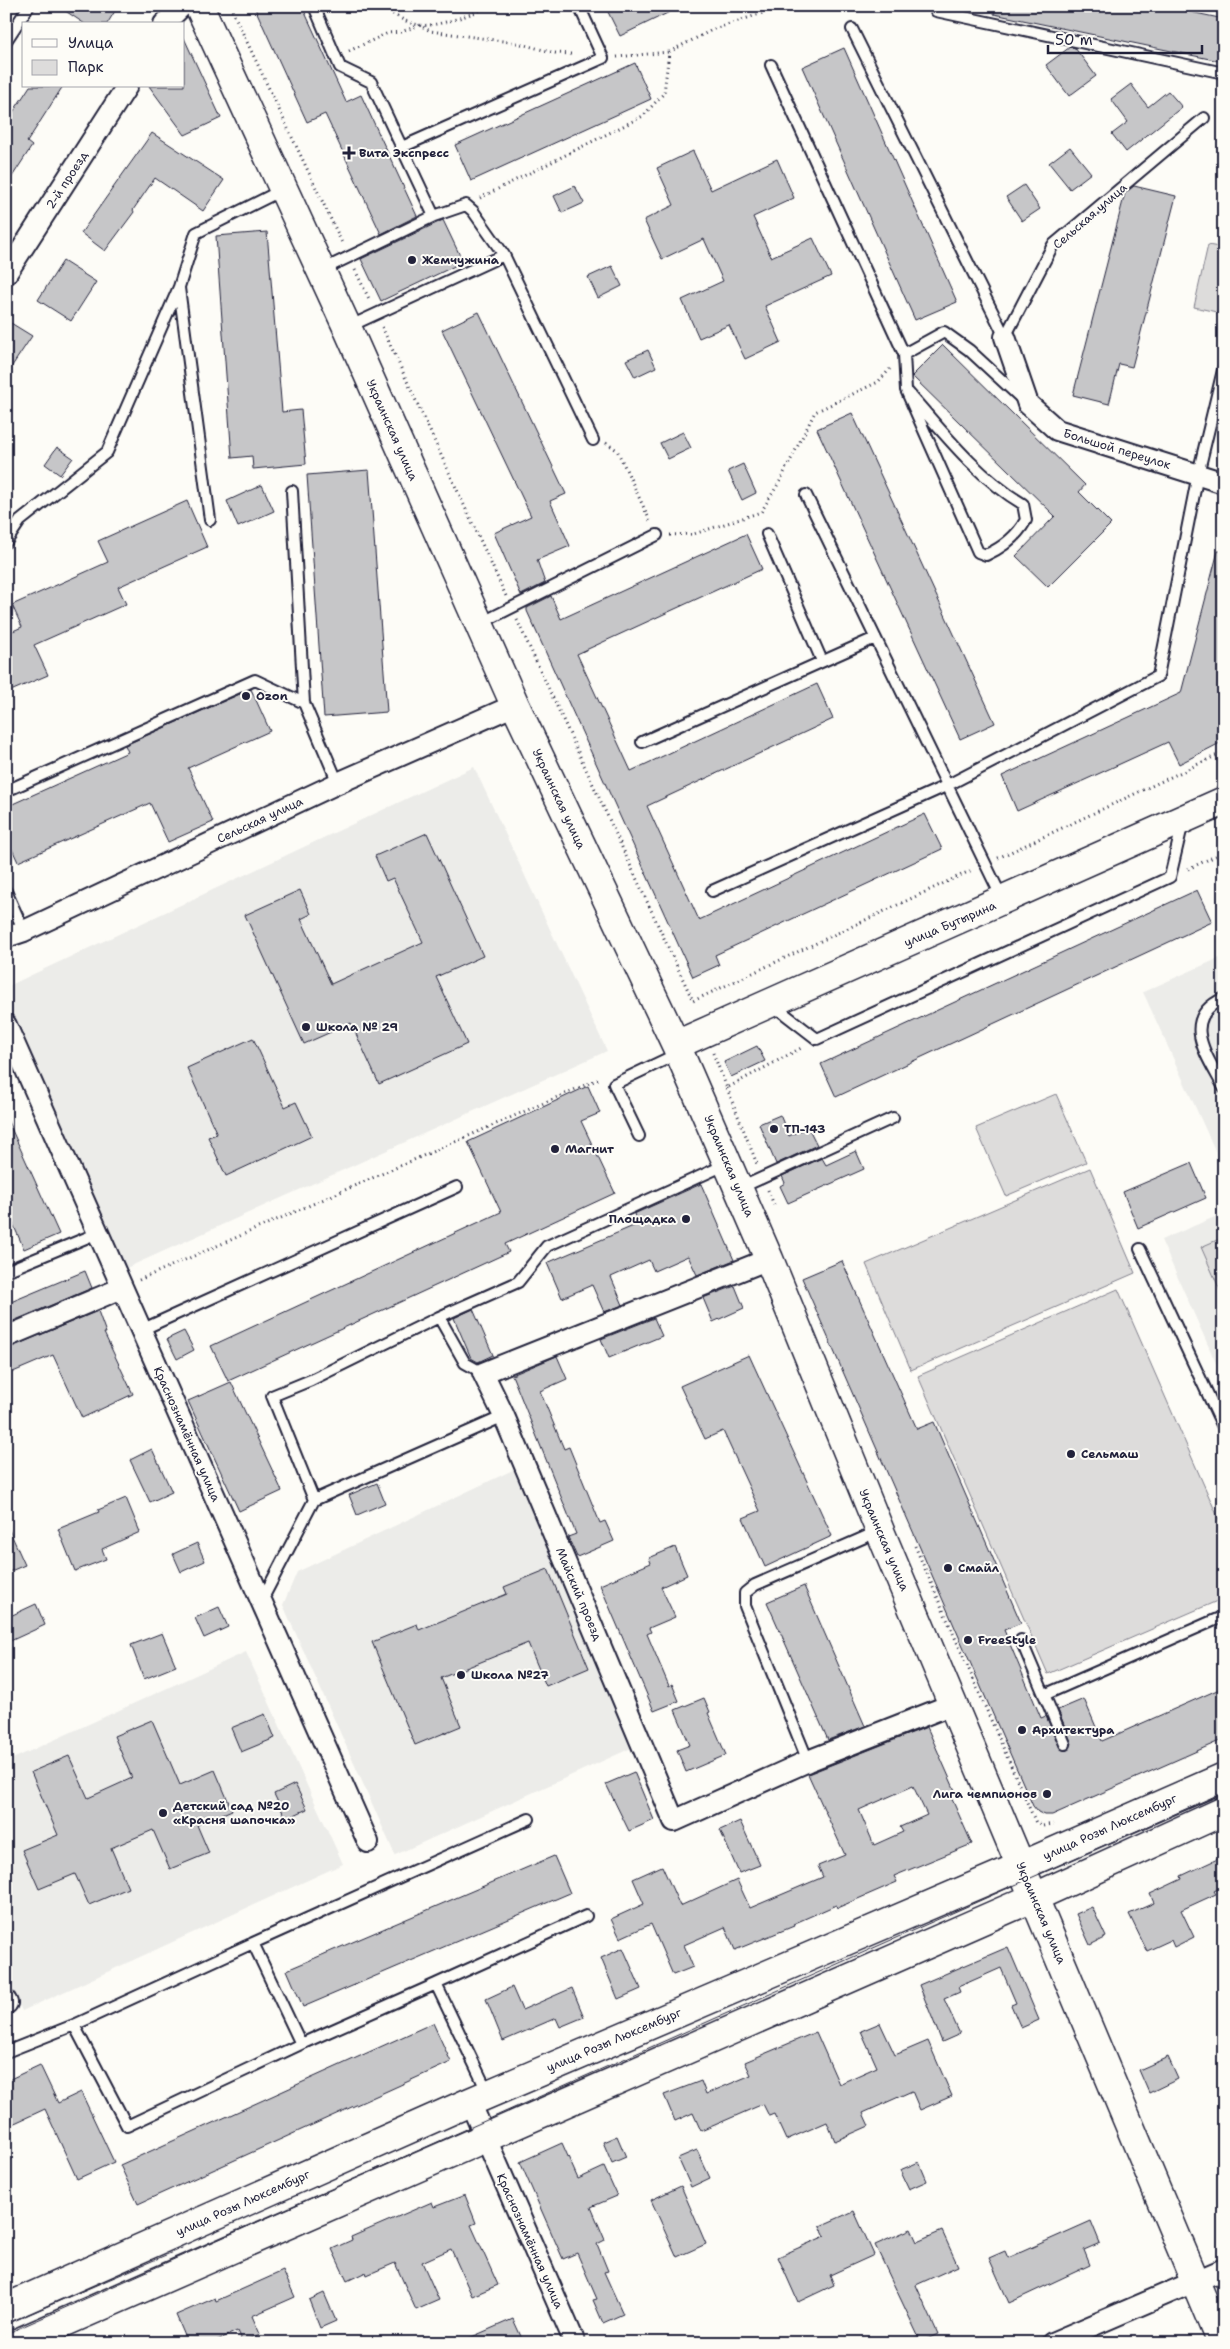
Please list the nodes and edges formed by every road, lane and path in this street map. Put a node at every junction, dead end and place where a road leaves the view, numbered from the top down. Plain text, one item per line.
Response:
1 (29, 6) edge
2 (182, 6) edge
3 (199, 6) edge
4 (230, 6) edge
5 (314, 6) edge
6 (380, 6) edge
7 (491, 6) edge
8 (580, 6) edge
9 (784, 6) edge
10 (936, 11) dead end
11 (166, 22) edge
12 (11, 25) edge
13 (420, 26) junction
14 (852, 30) dead end
15 (6, 41) edge
16 (669, 52) junction
17 (337, 58) junction
18 (603, 58) junction
19 (771, 65) dead end
20 (1224, 73) edge
21 (126, 88) edge
22 (1204, 118) dead end
23 (402, 147) junction
24 (284, 190) junction
25 (466, 205) junction
26 (434, 216) junction
27 (504, 255) junction
28 (349, 257) junction
29 (321, 270) junction
30 (6, 274) edge
31 (179, 287) junction
32 (376, 314) junction
33 (347, 327) junction
34 (1006, 337) junction
35 (904, 354) junction
36 (1224, 366) edge
37 (906, 390) junction
38 (1028, 404) junction
39 (593, 440) joint
40 (1198, 474) junction
41 (1224, 484) edge
42 (292, 491) dead end
43 (806, 496) dead end
44 (210, 520) dead end
45 (768, 534) dead end
46 (657, 536) junction
47 (6, 542) edge
48 (511, 608) junction
49 (478, 624) junction
50 (875, 638) junction
51 (822, 661) junction
52 (304, 703) junction
53 (515, 705) junction
54 (642, 742) dead end
55 (1224, 752) edge
56 (338, 783) junction
57 (948, 785) junction
58 (6, 791) edge
59 (1224, 801) edge
60 (1184, 819) junction
61 (1224, 852) edge
62 (986, 864) junction
63 (1170, 877) junction
64 (6, 891) edge
65 (712, 891) dead end
66 (1003, 901) junction
67 (15, 934) edge
68 (1224, 998) edge
69 (693, 1002) junction
70 (770, 1002) junction
71 (6, 1025) edge
72 (705, 1032) junction
73 (817, 1039) junction
74 (678, 1049) junction
75 (604, 1077) dead end
76 (727, 1088) junction
77 (1224, 1088) edge
78 (893, 1118) dead end
79 (639, 1136) dead end
80 (728, 1164) junction
81 (751, 1183) junction
82 (457, 1187) dead end
83 (777, 1213) dead end
84 (98, 1233) junction
85 (1140, 1249) dead end
86 (769, 1259) junction
87 (6, 1271) edge
88 (122, 1288) junction
89 (440, 1317) junction
90 (141, 1330) junction
91 (6, 1337) edge
92 (483, 1372) junction
93 (504, 1416) junction
94 (1224, 1430) edge
95 (314, 1500) junction
96 (880, 1531) junction
97 (914, 1545) dead end
98 (261, 1602) junction
99 (1224, 1616) edge
100 (1021, 1640) dead end
101 (1044, 1695) junction
102 (953, 1704) junction
103 (1065, 1744) dead end
104 (808, 1761) junction
105 (1224, 1777) edge
106 (1224, 1811) edge
107 (529, 1819) dead end
108 (1060, 1821) dead end
109 (368, 1842) dead end
110 (1022, 1866) junction
111 (1035, 1897) junction
112 (586, 1916) dead end
113 (253, 1943) junction
114 (436, 1984) junction
115 (74, 2025) junction
116 (301, 2044) junction
117 (6, 2052) edge
118 (479, 2098) junction
119 (486, 2139) junction
120 (1224, 2269) edge
121 (1194, 2282) junction
122 (6, 2308) edge
123 (17, 2343) edge
124 (575, 2343) edge
125 (1052, 2343) edge
126 (1221, 2343) edge

1 - 12 lane
2 - 11 street
3 - 24 street, Украинская улица
4 - 28 path
5 - 17 lane
6 - 13 path
7 - 13 path
8 - 18 lane
9 - 16 path
10 - 20 lane
12 - 15 lane
13 - 17 path
13 - 18 path
14 - 34 lane
16 - 18 path
16 - 25 path
17 - 23 lane
18 - 23 lane
19 - 35 lane
21 - 30 street, 2-й проезд
22 - 34 lane, Сельская улица
23 - 26 lane
24 - 29 street, Украинская улица
24 - 31 lane
25 - 26 lane
25 - 27 lane
26 - 28 lane
27 - 32 lane
27 - 39 lane
28 - 29 lane
28 - 32 path
29 - 33 street, Украинская улица
31 - 44 lane
31 - 47 lane
32 - 33 lane
32 - 48 path
33 - 49 street, Украинская улица
34 - 38 street, Большой переулок
35 - 37 lane
35 - 38 lane
35 - 46 path
36 - 40 lane
37 - 37 lane
38 - 40 street, Большой переулок
39 - 46 path
40 - 41 street, Большой переулок
40 - 57 lane
42 - 52 lane
43 - 50 lane
45 - 51 lane
46 - 48 lane
48 - 49 lane
48 - 69 path
49 - 53 street, Украинская улица
50 - 51 lane
50 - 57 lane
51 - 54 lane
52 - 56 lane
52 - 58 lane
53 - 56 street, Сельская улица
53 - 74 street, Украинская улица
55 - 62 path
56 - 67 street, Сельская улица
57 - 62 lane
57 - 65 lane
59 - 60 street, улица Бутырина
60 - 63 lane
60 - 66 street, улица Бутырина
61 - 63 path
62 - 66 lane
62 - 69 path
63 - 73 lane
64 - 67 lane
66 - 70 street, улица Бутырина
68 - 77 lane
69 - 72 path
70 - 72 street, улица Бутырина
70 - 73 lane
71 - 84 street, Краснознамённая улица
72 - 74 street, улица Бутырина
72 - 76 path
73 - 76 path
74 - 79 lane
74 - 80 street, Украинская улица
75 - 88 path
76 - 81 path
78 - 81 lane
80 - 81 street, Украинская улица
80 - 89 lane
81 - 83 path
81 - 86 street, Украинская улица
82 - 90 lane
84 - 87 lane
84 - 88 street, Краснознамённая улица
85 - 94 lane
86 - 92 street
86 - 96 street, Украинская улица
88 - 90 street, Краснознамённая улица
88 - 91 street
89 - 92 lane
89 - 95 lane
90 - 98 street, Краснознамённая улица
92 - 93 street, Майский проезд
93 - 95 lane
93 - 104 street, Майский проезд
95 - 98 lane
96 - 102 street, Украинская улица
96 - 104 lane
97 - 108 path
98 - 109 street, Краснознамённая улица
99 - 101 lane
100 - 101 lane
101 - 103 lane
102 - 104 street, Майский проезд
102 - 110 street, Украинская улица
105 - 110 street, улица Розы Люксембург
106 - 111 street
107 - 113 lane
110 - 111 street, Украинская улица
110 - 118 street, улица Розы Люксембург
111 - 119 street
111 - 121 street, Украинская улица
112 - 114 lane
113 - 115 lane
113 - 116 lane
114 - 116 lane
114 - 118 lane
115 - 116 lane
115 - 117 lane
118 - 119 street, Краснознамённая улица
118 - 122 street, улица Розы Люксембург
119 - 123 street
119 - 124 street, Краснознамённая улица
120 - 121 street
121 - 125 street
121 - 126 street, Украинская улица

